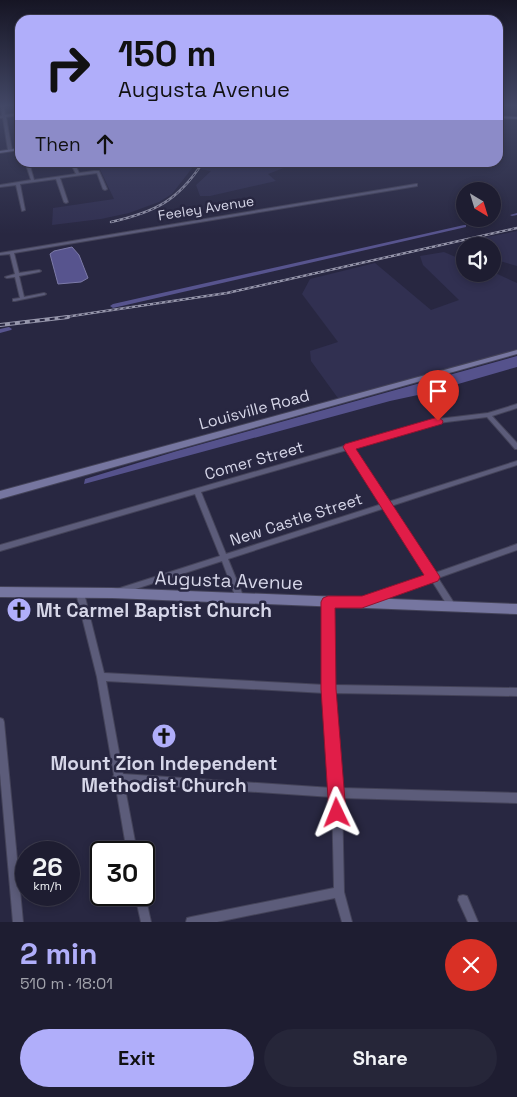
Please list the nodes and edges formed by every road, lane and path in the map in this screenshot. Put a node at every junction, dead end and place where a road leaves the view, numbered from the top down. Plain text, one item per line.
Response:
1 (10, 150) joint
2 (15, 150) edge
3 (0, 152) edge
4 (29, 167) edge
5 (74, 167) edge
6 (78, 174) junction
7 (58, 178) junction
8 (33, 181) junction
9 (18, 184) junction
10 (416, 185) dead end
11 (0, 186) edge
12 (105, 189) dead end
13 (66, 202) dead end
14 (23, 210) dead end
15 (12, 252) junction
16 (0, 254) edge
17 (39, 271) dead end
18 (17, 275) junction
19 (7, 276) dead end
20 (44, 294) dead end
21 (22, 298) junction
22 (15, 300) dead end
23 (517, 352) edge
24 (517, 406) edge
25 (488, 415) junction
26 (349, 447) junction
27 (517, 447) edge
28 (517, 463) edge
29 (197, 491) junction
30 (0, 495) edge
31 (387, 504) junction
32 (517, 547) edge
33 (0, 548) edge
34 (223, 557) junction
35 (433, 577) junction
36 (0, 592) edge
37 (80, 593) junction
38 (112, 593) junction
39 (240, 598) junction
40 (328, 602) junction
41 (362, 602) junction
42 (452, 606) junction
43 (517, 610) edge
44 (100, 677) junction
45 (329, 689) junction
46 (517, 692) edge
47 (0, 722) edge
48 (118, 778) junction
49 (337, 793) junction
50 (517, 798) edge
51 (130, 841) edge
52 (339, 892) junction
53 (463, 900) dead end
54 (142, 906) edge
55 (18, 922) edge
56 (146, 922) edge
57 (191, 922) edge
58 (346, 922) edge
59 (473, 922) edge

1 - 2 main road
1 - 3 main road
4 - 8 street
5 - 6 street
6 - 7 street
6 - 12 street
7 - 8 street
7 - 13 street
8 - 9 street
9 - 11 street
9 - 14 street
10 - 15 street, Feeley Avenue
15 - 16 street, Feeley Avenue
15 - 18 street
17 - 18 street
18 - 19 street
18 - 21 street
20 - 21 street
21 - 22 street
23 - 30 main road, Louisville Road
24 - 25 street, Comer Street
25 - 26 street, Comer Street
25 - 27 street
26 - 29 street, Comer Street
26 - 31 street
28 - 31 street, New Castle Street
29 - 33 street, Comer Street
29 - 34 street
31 - 34 street, New Castle Street
31 - 35 street
32 - 35 street
34 - 38 street, New Castle Street
34 - 39 street
35 - 41 street
35 - 42 street
36 - 37 main road, Augusta Avenue
37 - 38 main road, Augusta Avenue
37 - 44 street
38 - 39 main road, Augusta Avenue
39 - 40 main road, Augusta Avenue
40 - 41 main road, Augusta Avenue
40 - 45 street
41 - 42 main road, Augusta Avenue
42 - 43 main road, Augusta Avenue
44 - 45 street
44 - 48 street
45 - 46 street
45 - 49 street
47 - 55 street
48 - 49 street
48 - 51 street
49 - 50 street
49 - 52 street
52 - 57 street
52 - 58 street
53 - 59 street
54 - 56 street

